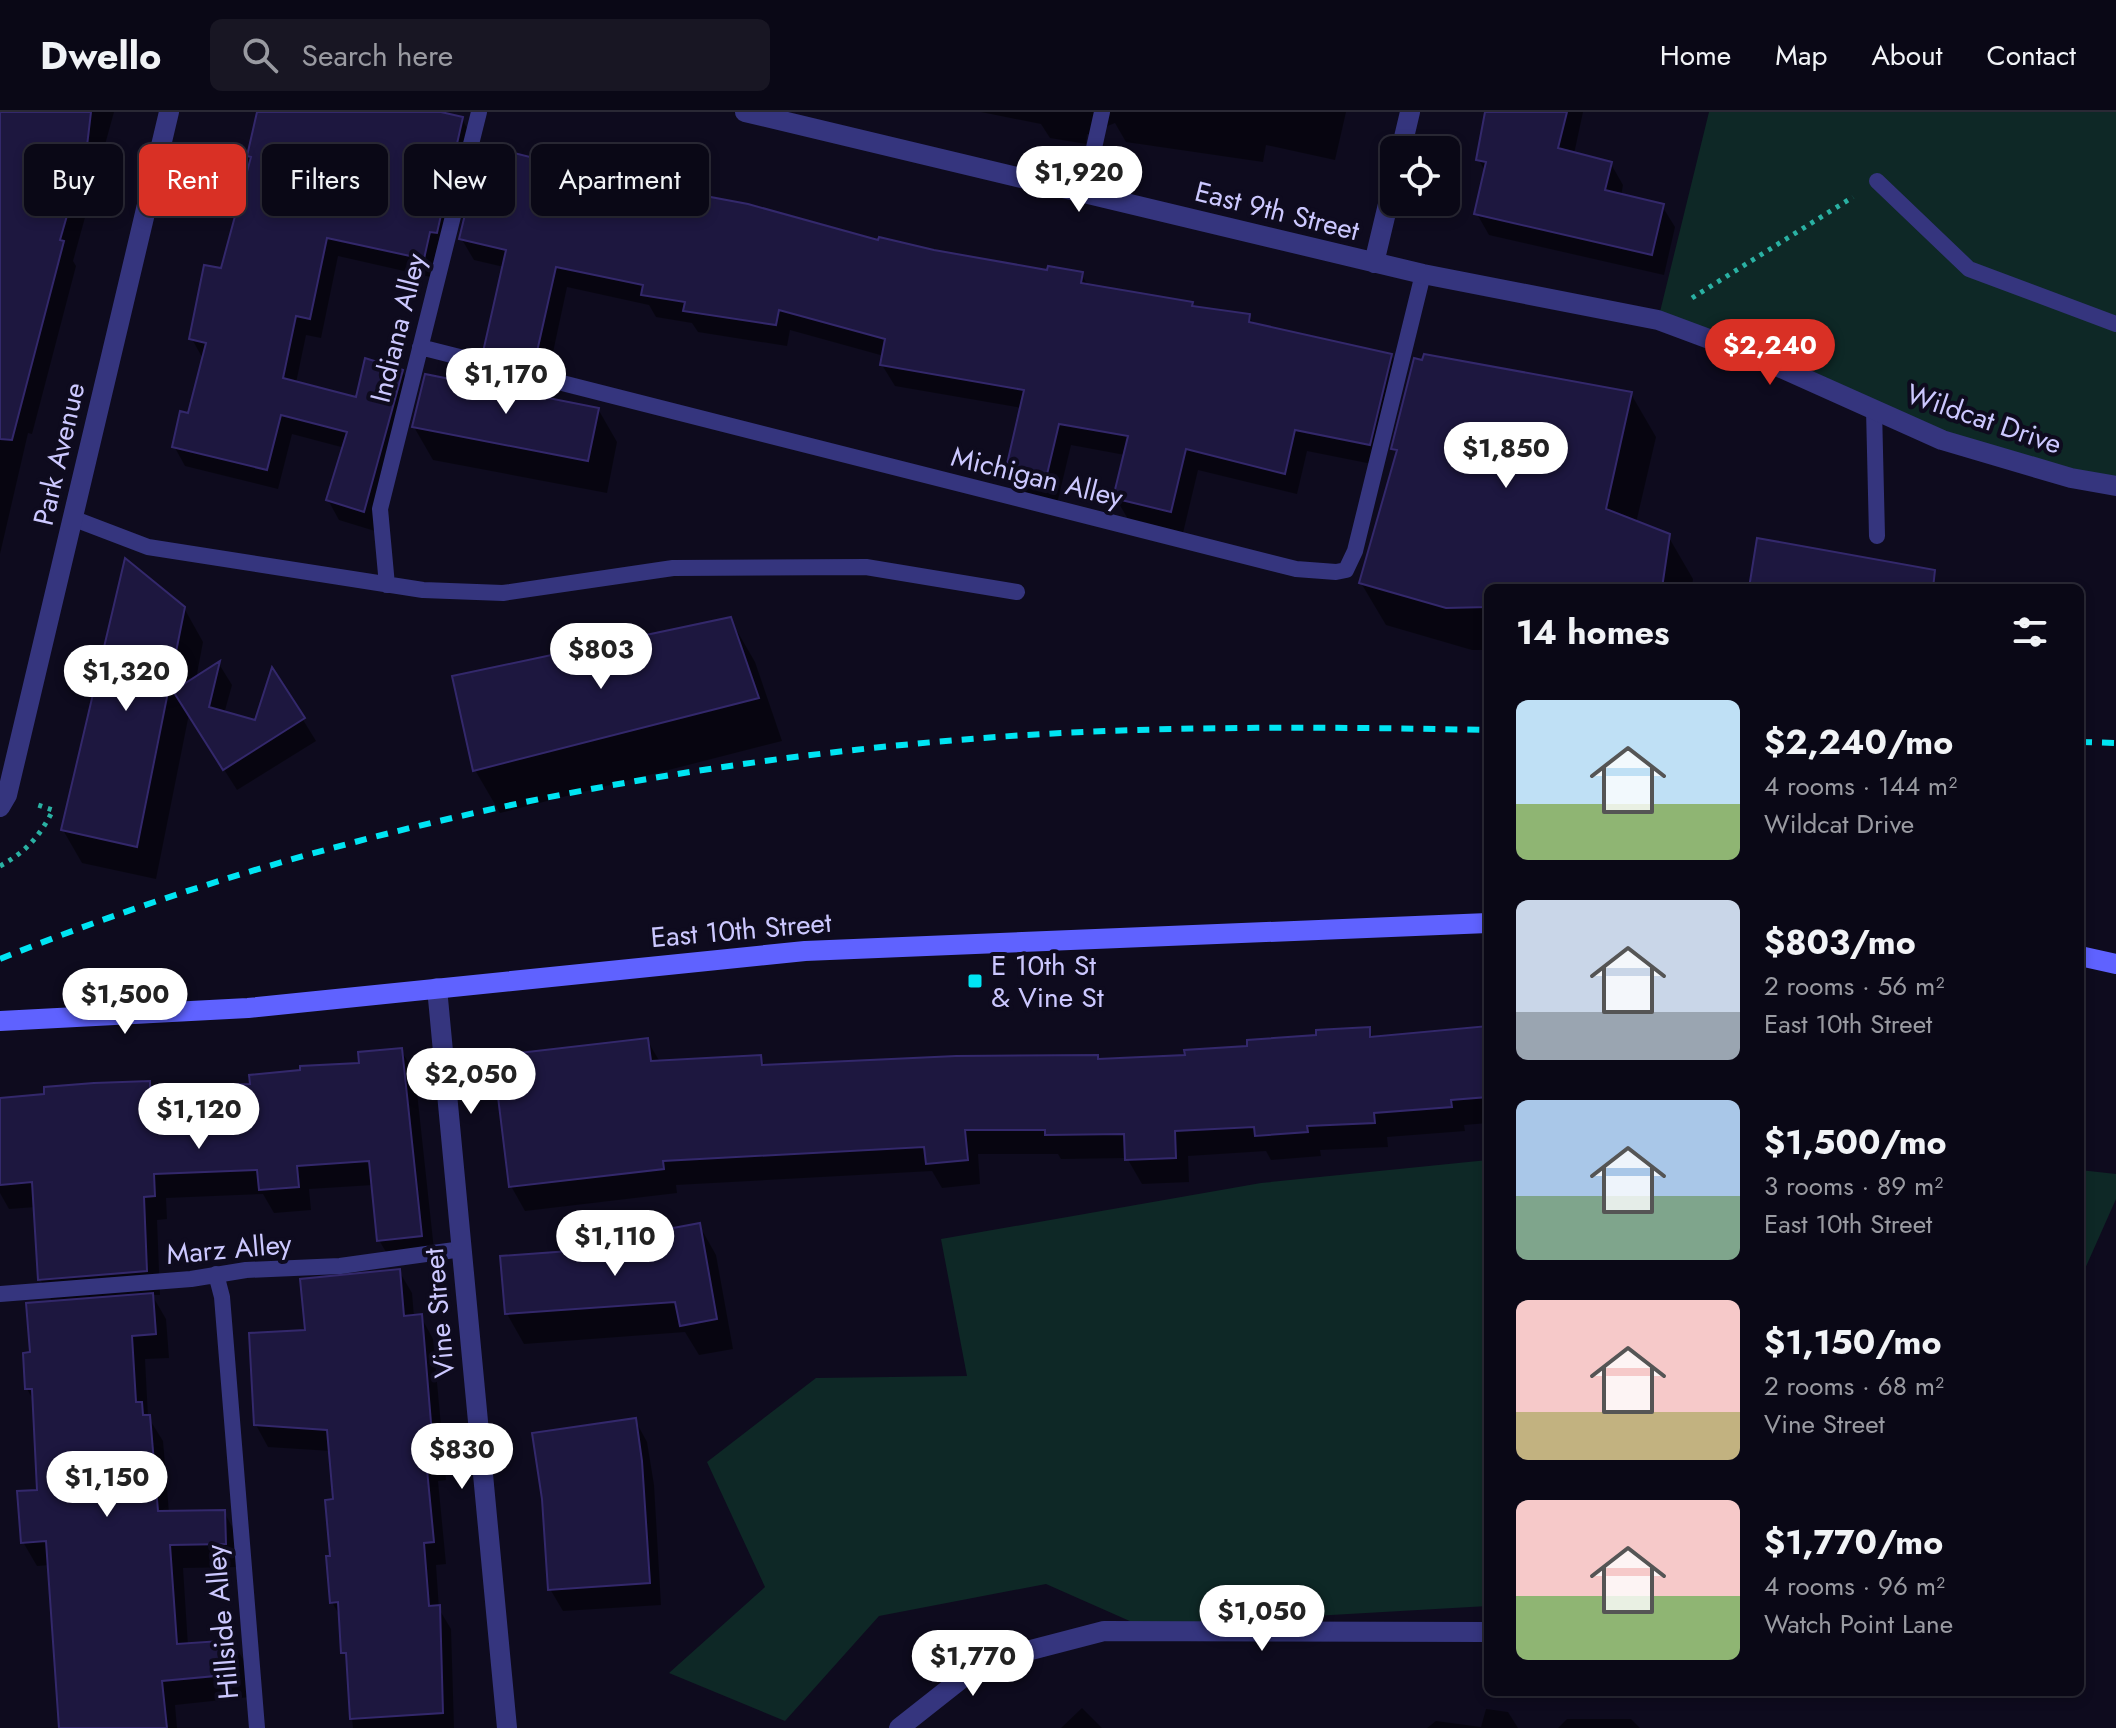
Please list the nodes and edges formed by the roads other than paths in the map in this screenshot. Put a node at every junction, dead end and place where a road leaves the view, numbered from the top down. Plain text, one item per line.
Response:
1 (169, 112) edge
2 (479, 112) edge
3 (745, 112) edge
4 (1102, 112) edge
5 (1410, 112) edge
6 (783, 116) edge
7 (1404, 136) edge
8 (1877, 181) road end
9 (1084, 193) junction
10 (1385, 216) edge
11 (1374, 263) junction
12 (1423, 274) junction
13 (2116, 324) edge
14 (420, 347) junction
15 (1874, 409) junction
16 (2116, 486) edge
17 (72, 518) junction
18 (1877, 536) dead end
19 (387, 585) junction
20 (1017, 592) dead end
21 (4, 801) edge
22 (1484, 923) edge
23 (2084, 957) edge
24 (2116, 964) edge
25 (437, 988) junction
26 (0, 1021) edge
27 (462, 1249) junction
28 (216, 1274) junction
29 (0, 1294) edge
30 (1484, 1632) edge
31 (257, 1728) edge
32 (507, 1728) edge
33 (899, 1728) edge

1 - 17 street, Park Avenue
2 - 14 lane, Indiana Alley
3 - 6 street, East 9th Street
4 - 9 lane
5 - 7 street
6 - 9 street, East 9th Street
8 - 13 lane
9 - 11 street, East 9th Street
10 - 11 street
11 - 12 street, East 9th Street
12 - 14 lane, Michigan Alley
12 - 15 street, Wildcat Drive
14 - 19 lane, Indiana Alley
15 - 16 street, Wildcat Drive
15 - 18 lane
17 - 19 lane
17 - 21 street, Park Avenue
19 - 20 lane
22 - 25 main road, East 10th Street
23 - 24 main road
25 - 26 main road, East 10th Street
25 - 27 street, Vine Street
27 - 28 lane, Marz Alley
27 - 32 street, Vine Street
28 - 29 lane, Marz Alley
28 - 31 lane, Hillside Alley
30 - 33 street

